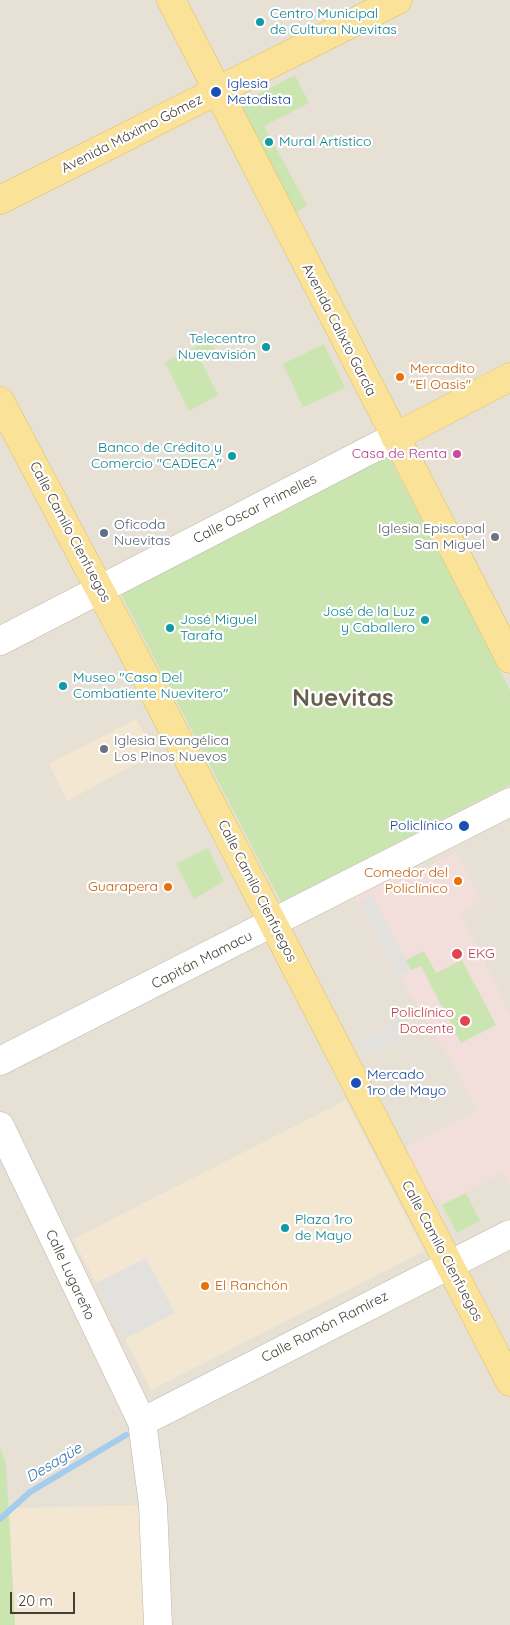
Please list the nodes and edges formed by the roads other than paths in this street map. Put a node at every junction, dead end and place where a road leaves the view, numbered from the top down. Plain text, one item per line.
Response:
1 (171, 0) edge
2 (398, 0) edge
3 (216, 92) junction
4 (0, 200) edge
5 (510, 378) edge
6 (0, 401) edge
7 (395, 437) junction
8 (100, 588) junction
9 (0, 641) edge
10 (510, 659) edge
11 (510, 802) edge
12 (274, 924) junction
13 (0, 1061) edge
14 (0, 1126) edge
15 (510, 1234) edge
16 (450, 1264) junction
17 (510, 1382) edge
18 (142, 1422) junction
19 (158, 1625) edge

1 - 3 main road, Avenida Calixto García
2 - 3 main road, Avenida Máximo Gómez
3 - 4 main road, Avenida Máximo Gómez
3 - 7 main road, Avenida Calixto García
5 - 7 main road, Calle Oscar Primelles
6 - 8 main road, Calle Camilo Cienfuegos
7 - 8 street, Calle Oscar Primelles
7 - 10 main road, Avenida Calixto García
8 - 9 street, Calle Oscar Primelles
8 - 12 main road, Calle Camilo Cienfuegos
11 - 12 street, Capitán Mamacu
12 - 13 street, Capitán Mamacu
12 - 16 main road, Calle Camilo Cienfuegos
14 - 18 street, Calle Lugareño
15 - 16 street, Calle Ramón Ramírez
16 - 17 main road, Calle Camilo Cienfuegos
16 - 18 street, Calle Ramón Ramírez
18 - 19 street, Calle Lugareño

